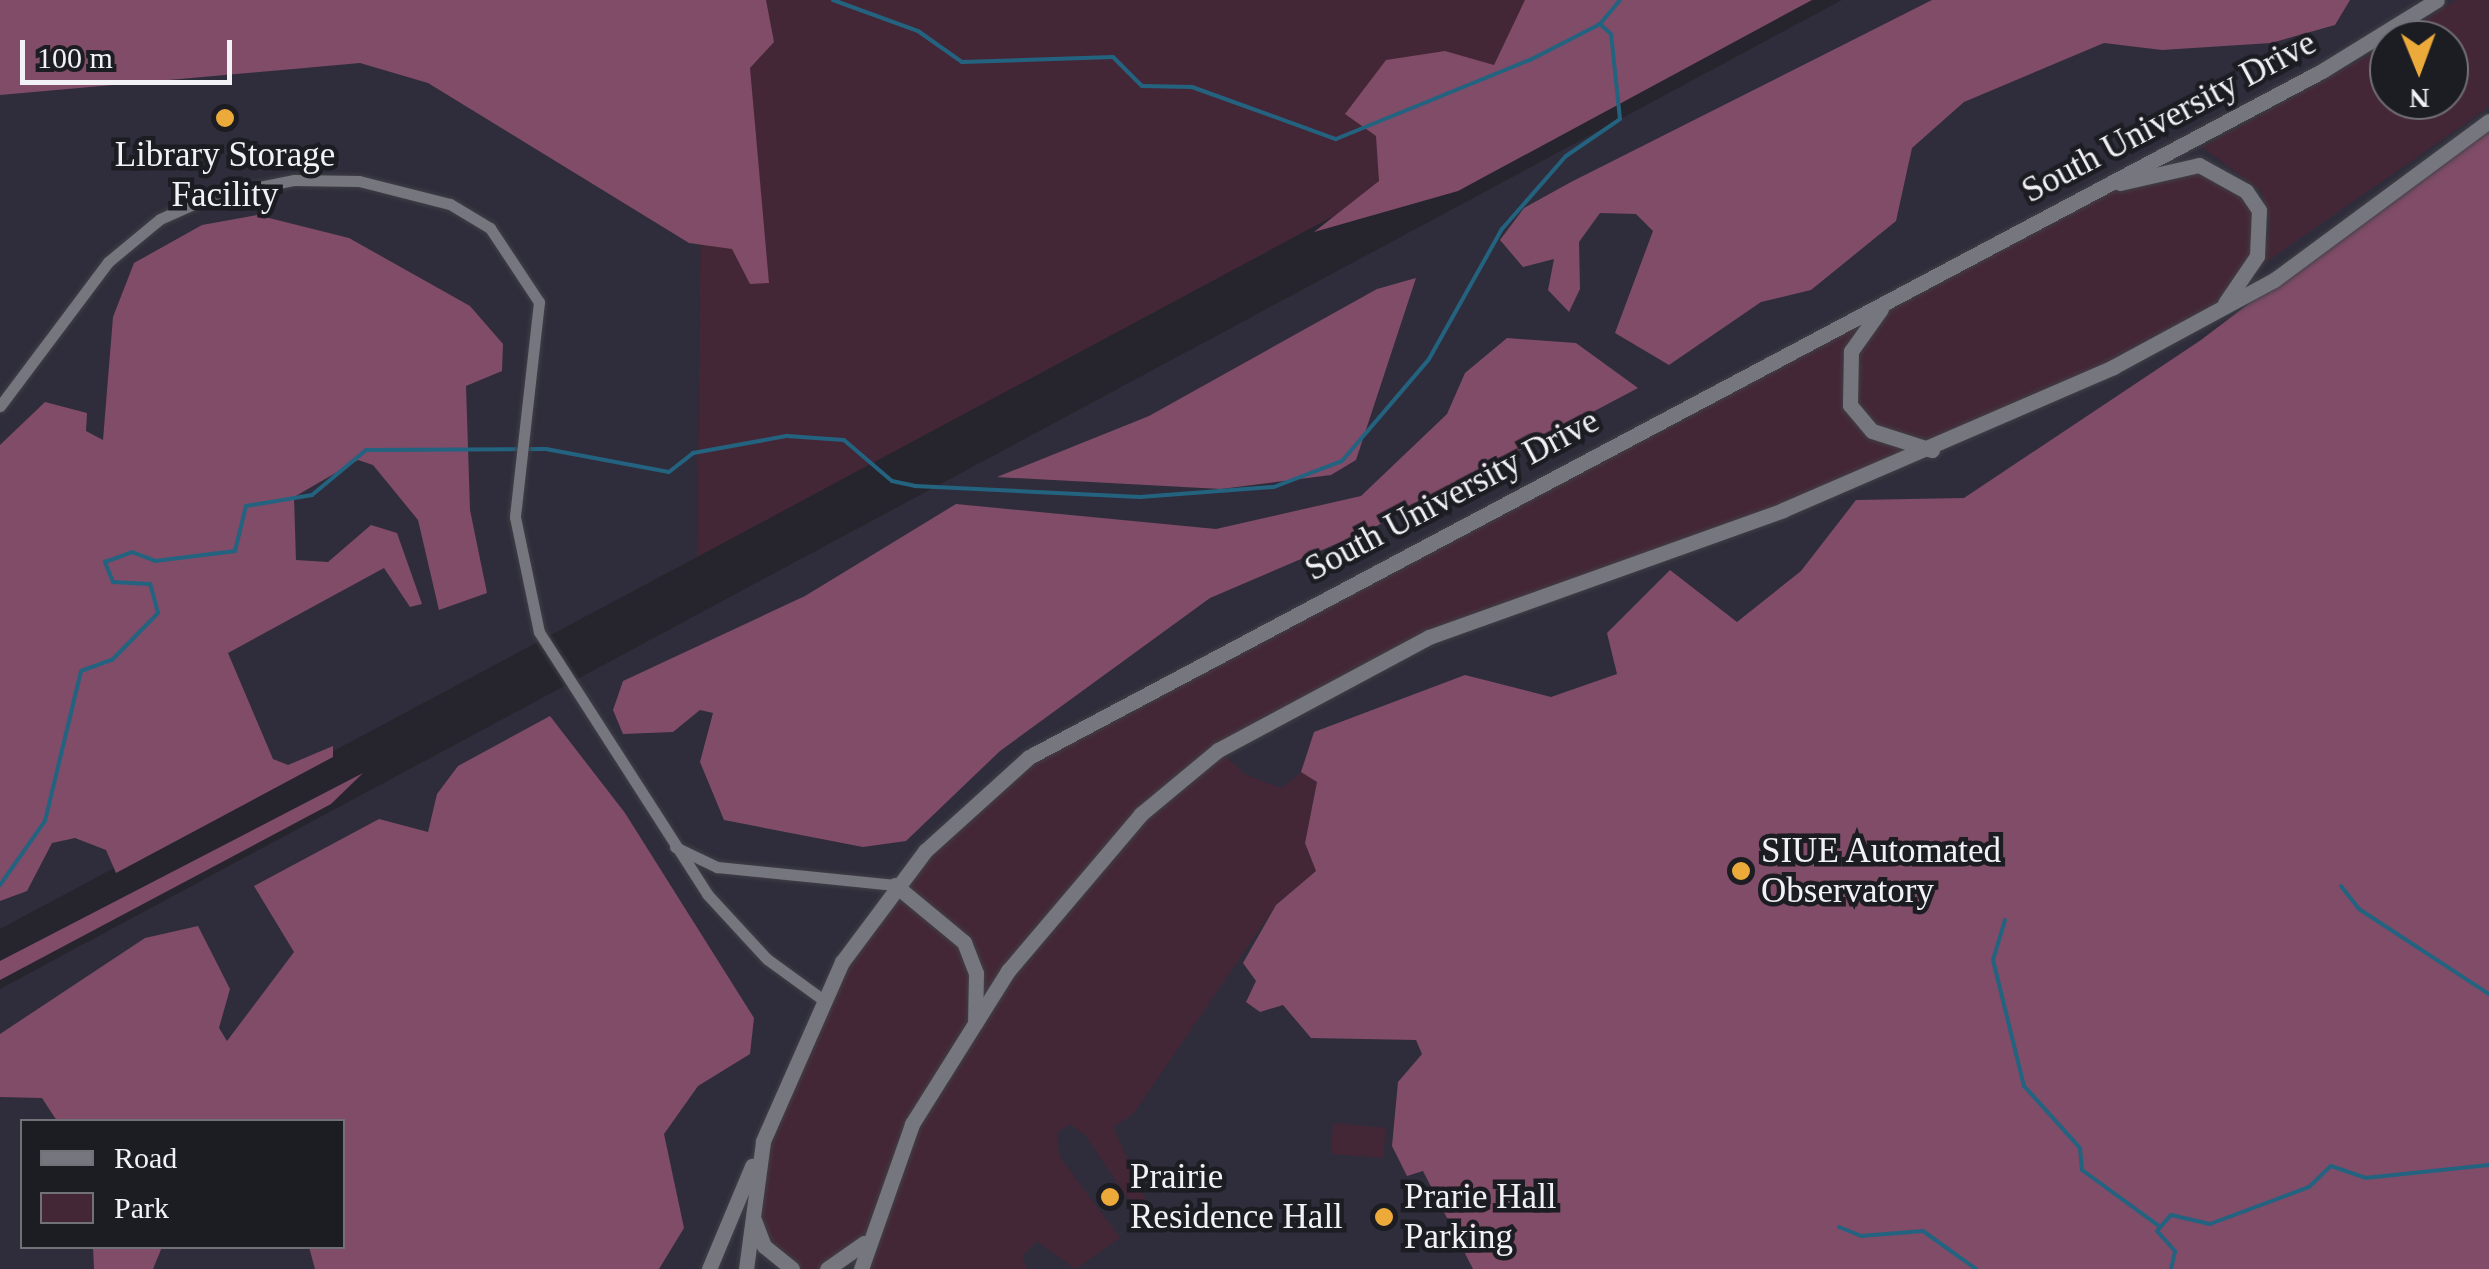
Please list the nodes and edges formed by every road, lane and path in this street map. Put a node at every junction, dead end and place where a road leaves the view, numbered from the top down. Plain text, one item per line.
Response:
1 (2437, 0) edge
2 (2489, 121) edge
3 (2091, 192) junction
4 (1894, 296) junction
5 (2219, 310) junction
6 (0, 406) edge
7 (1932, 450) junction
8 (671, 845) junction
9 (895, 885) junction
10 (822, 999) junction
11 (975, 1027) junction
12 (763, 1145) junction
13 (751, 1211) junction
14 (865, 1243) junction
15 (709, 1269) edge
16 (746, 1269) edge
17 (792, 1269) edge
18 (827, 1269) edge
19 (861, 1269) edge

1 - 3 main road, South University Drive
2 - 5 main road
3 - 4 main road, South University Drive
3 - 5 main road
4 - 7 main road
4 - 9 main road, South University Drive
5 - 7 main road
6 - 8 street
7 - 11 main road
8 - 9 street
8 - 10 street
9 - 10 main road, South University Drive
9 - 11 main road
10 - 12 main road, South University Drive
11 - 14 main road
12 - 13 main road, South University Drive
12 - 15 main road
13 - 16 main road, South University Drive
13 - 17 main road
14 - 18 main road
14 - 19 main road

